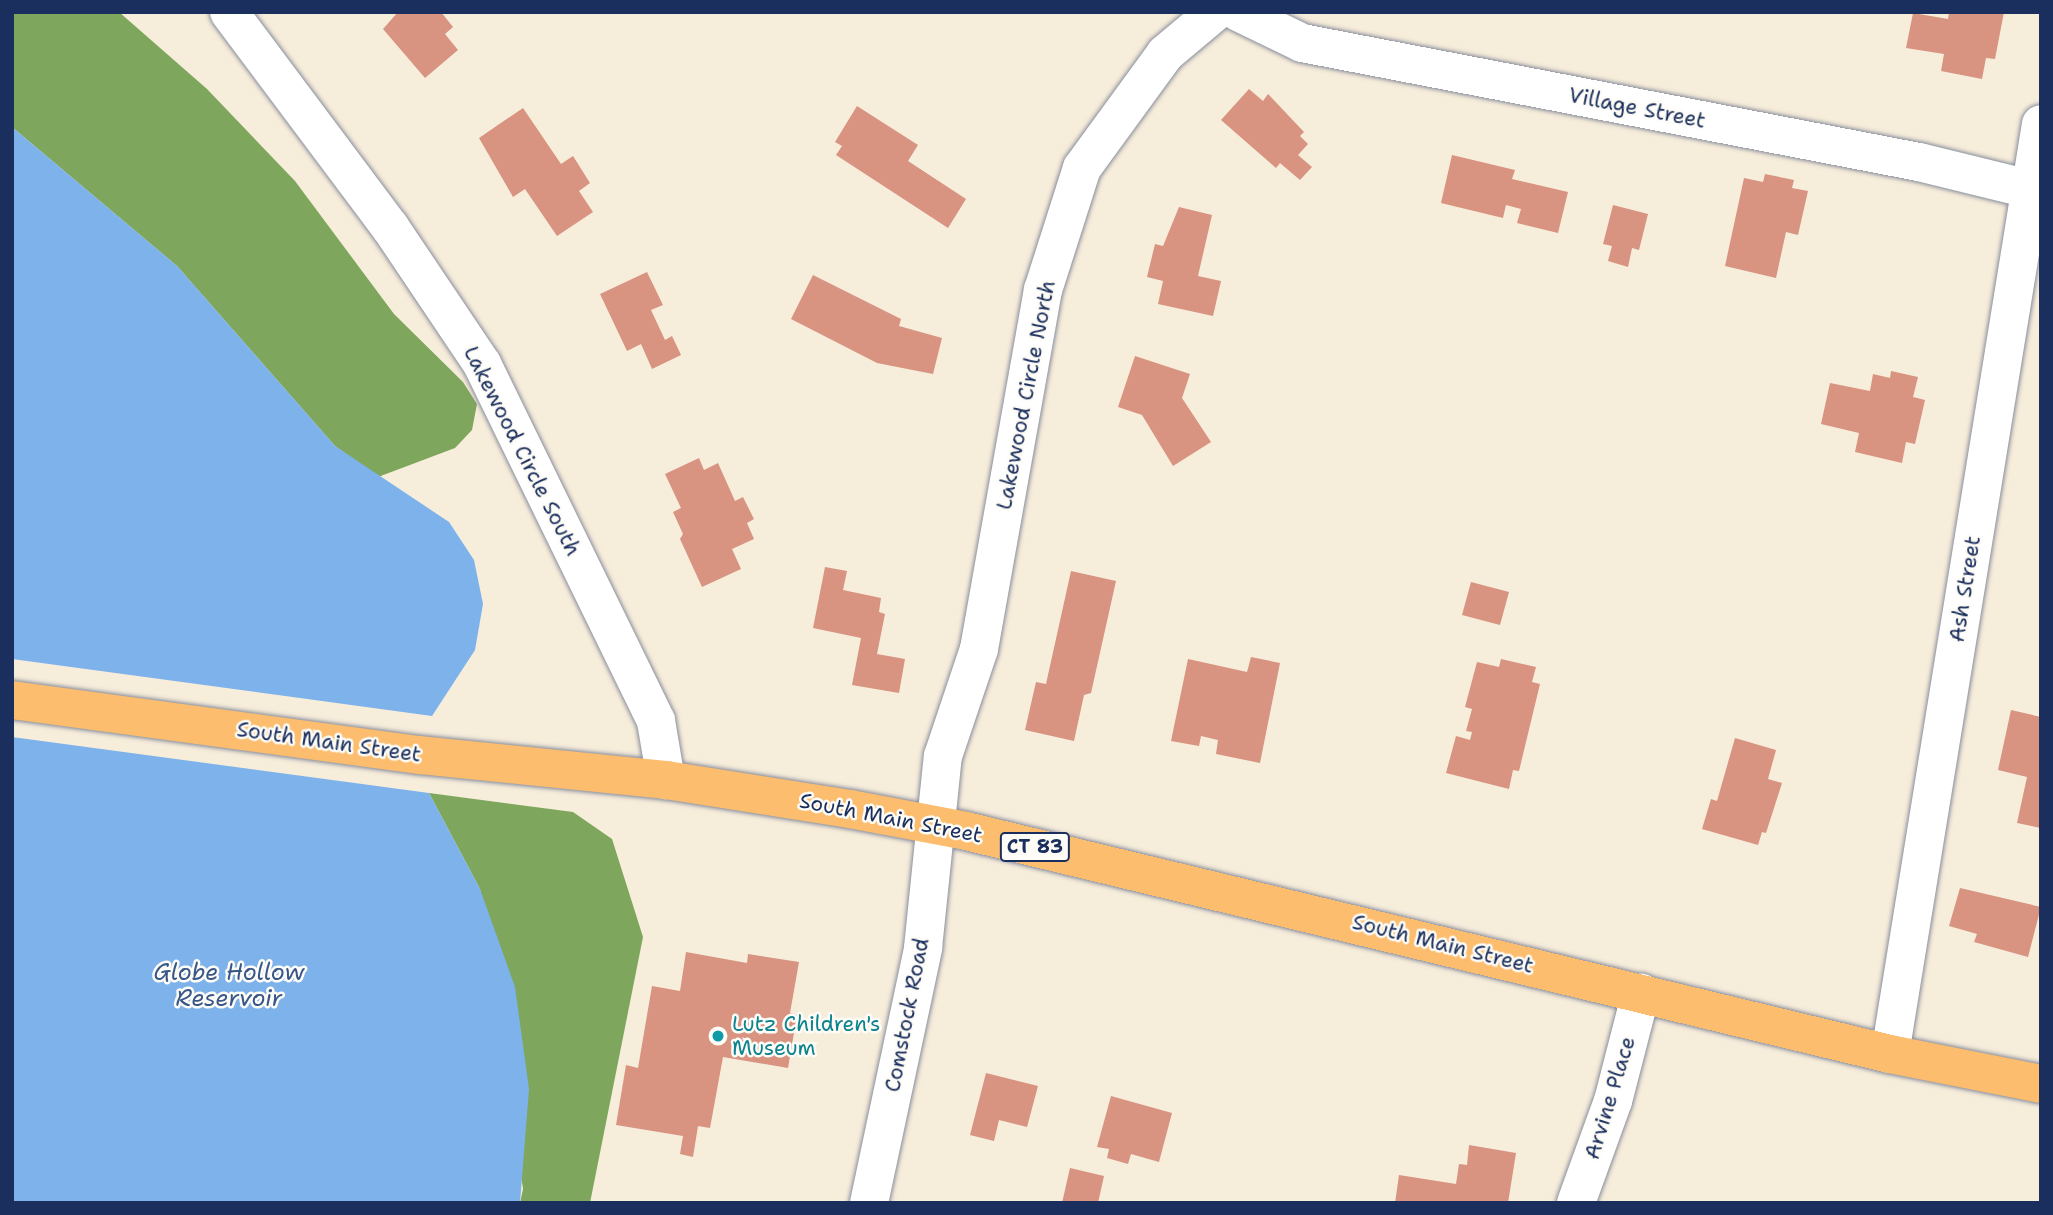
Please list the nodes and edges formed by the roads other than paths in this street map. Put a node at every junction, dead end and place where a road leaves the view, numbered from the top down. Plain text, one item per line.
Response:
1 (229, 12) edge
2 (1215, 12) edge
3 (1238, 12) edge
4 (2041, 124) edge
5 (2035, 190) edge
6 (12, 700) edge
7 (666, 780) junction
8 (933, 825) junction
9 (1641, 993) junction
10 (1890, 1054) junction
11 (2041, 1084) edge
12 (869, 1203) edge
13 (1576, 1203) edge

1 - 7 street, Lakewood Circle South
2 - 8 street, Lakewood Circle North
3 - 5 street, Village Street
4 - 5 street, Ash Street
5 - 10 street, Ash Street
6 - 7 main road, South Main Street / CT 83
7 - 8 main road, South Main Street / CT 83
8 - 9 main road, South Main Street / CT 83
8 - 12 street, Comstock Road
9 - 10 main road, South Main Street / CT 83
9 - 13 street, Arvine Place
10 - 11 main road, South Main Street / CT 83

